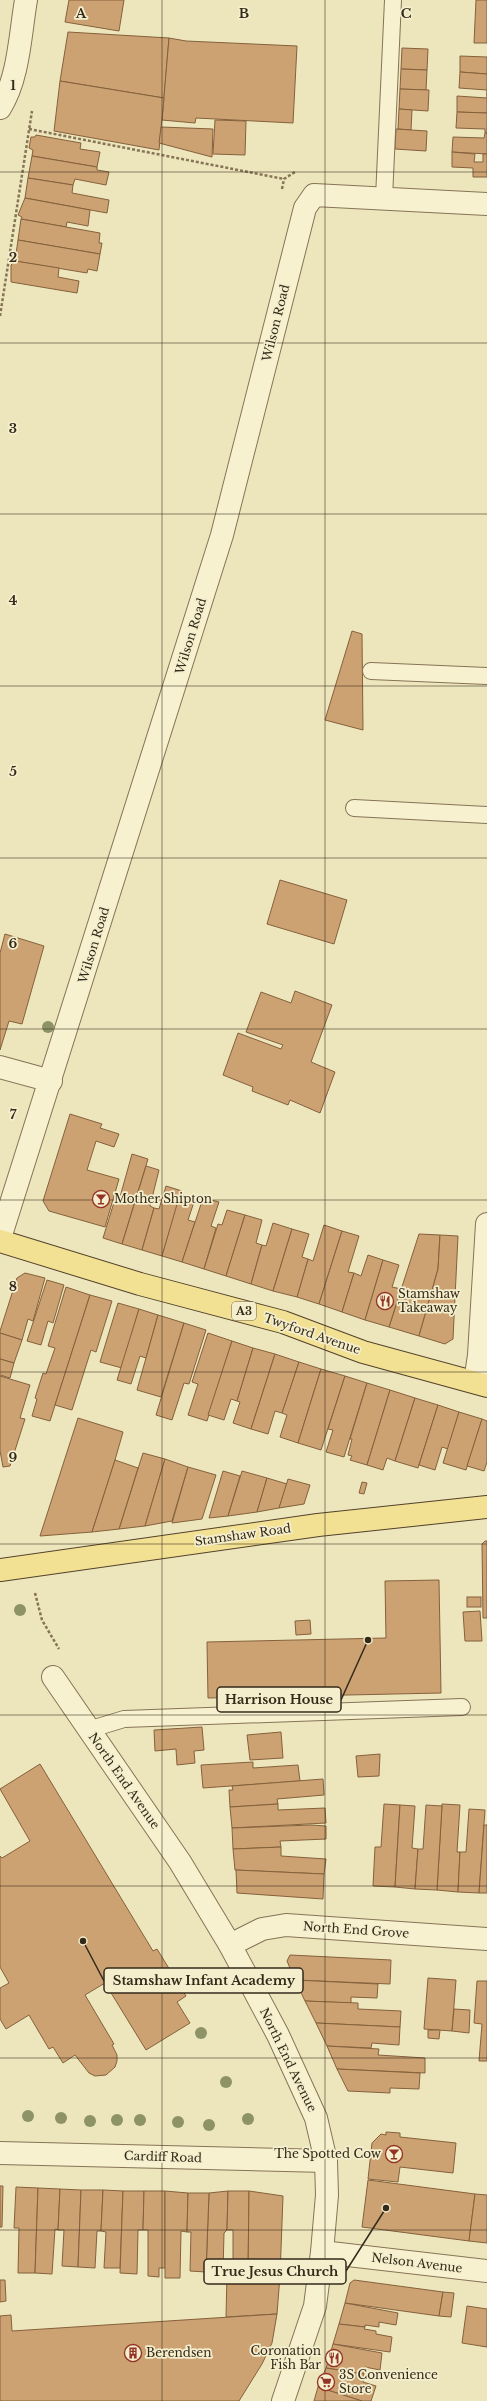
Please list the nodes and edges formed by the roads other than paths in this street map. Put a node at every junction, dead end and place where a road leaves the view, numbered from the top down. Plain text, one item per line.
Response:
1 (26, 0) edge
2 (393, 0) edge
3 (0, 108) edge
4 (384, 198) junction
5 (487, 204) edge
6 (371, 671) dead end
7 (487, 676) edge
8 (354, 808) dead end
9 (487, 814) edge
10 (0, 1067) edge
11 (51, 1081) junction
12 (487, 1224) edge
13 (0, 1239) edge
14 (481, 1384) edge
15 (487, 1507) edge
16 (0, 1570) edge
17 (53, 1677) dead end
18 (462, 1707) dead end
19 (88, 1730) junction
20 (487, 1939) edge
21 (230, 1945) junction
22 (0, 2153) edge
23 (326, 2161) junction
24 (322, 2252) junction
25 (487, 2271) edge
26 (283, 2401) edge

1 - 3 street
2 - 4 lane
4 - 5 street, Wilson Road
4 - 11 street, Wilson Road
6 - 7 lane
8 - 9 lane
10 - 11 street
11 - 13 street, Wilson Road
12 - 14 street
13 - 14 main road, Twyford Avenue / A3
15 - 16 main road, Stamshaw Road
17 - 19 street, North End Avenue
18 - 19 lane
19 - 21 street, North End Avenue
20 - 21 street, North End Grove
21 - 23 street, North End Avenue
22 - 23 street, Cardiff Road
23 - 24 street, North End Avenue
24 - 25 street, Nelson Avenue
24 - 26 street, North End Avenue

